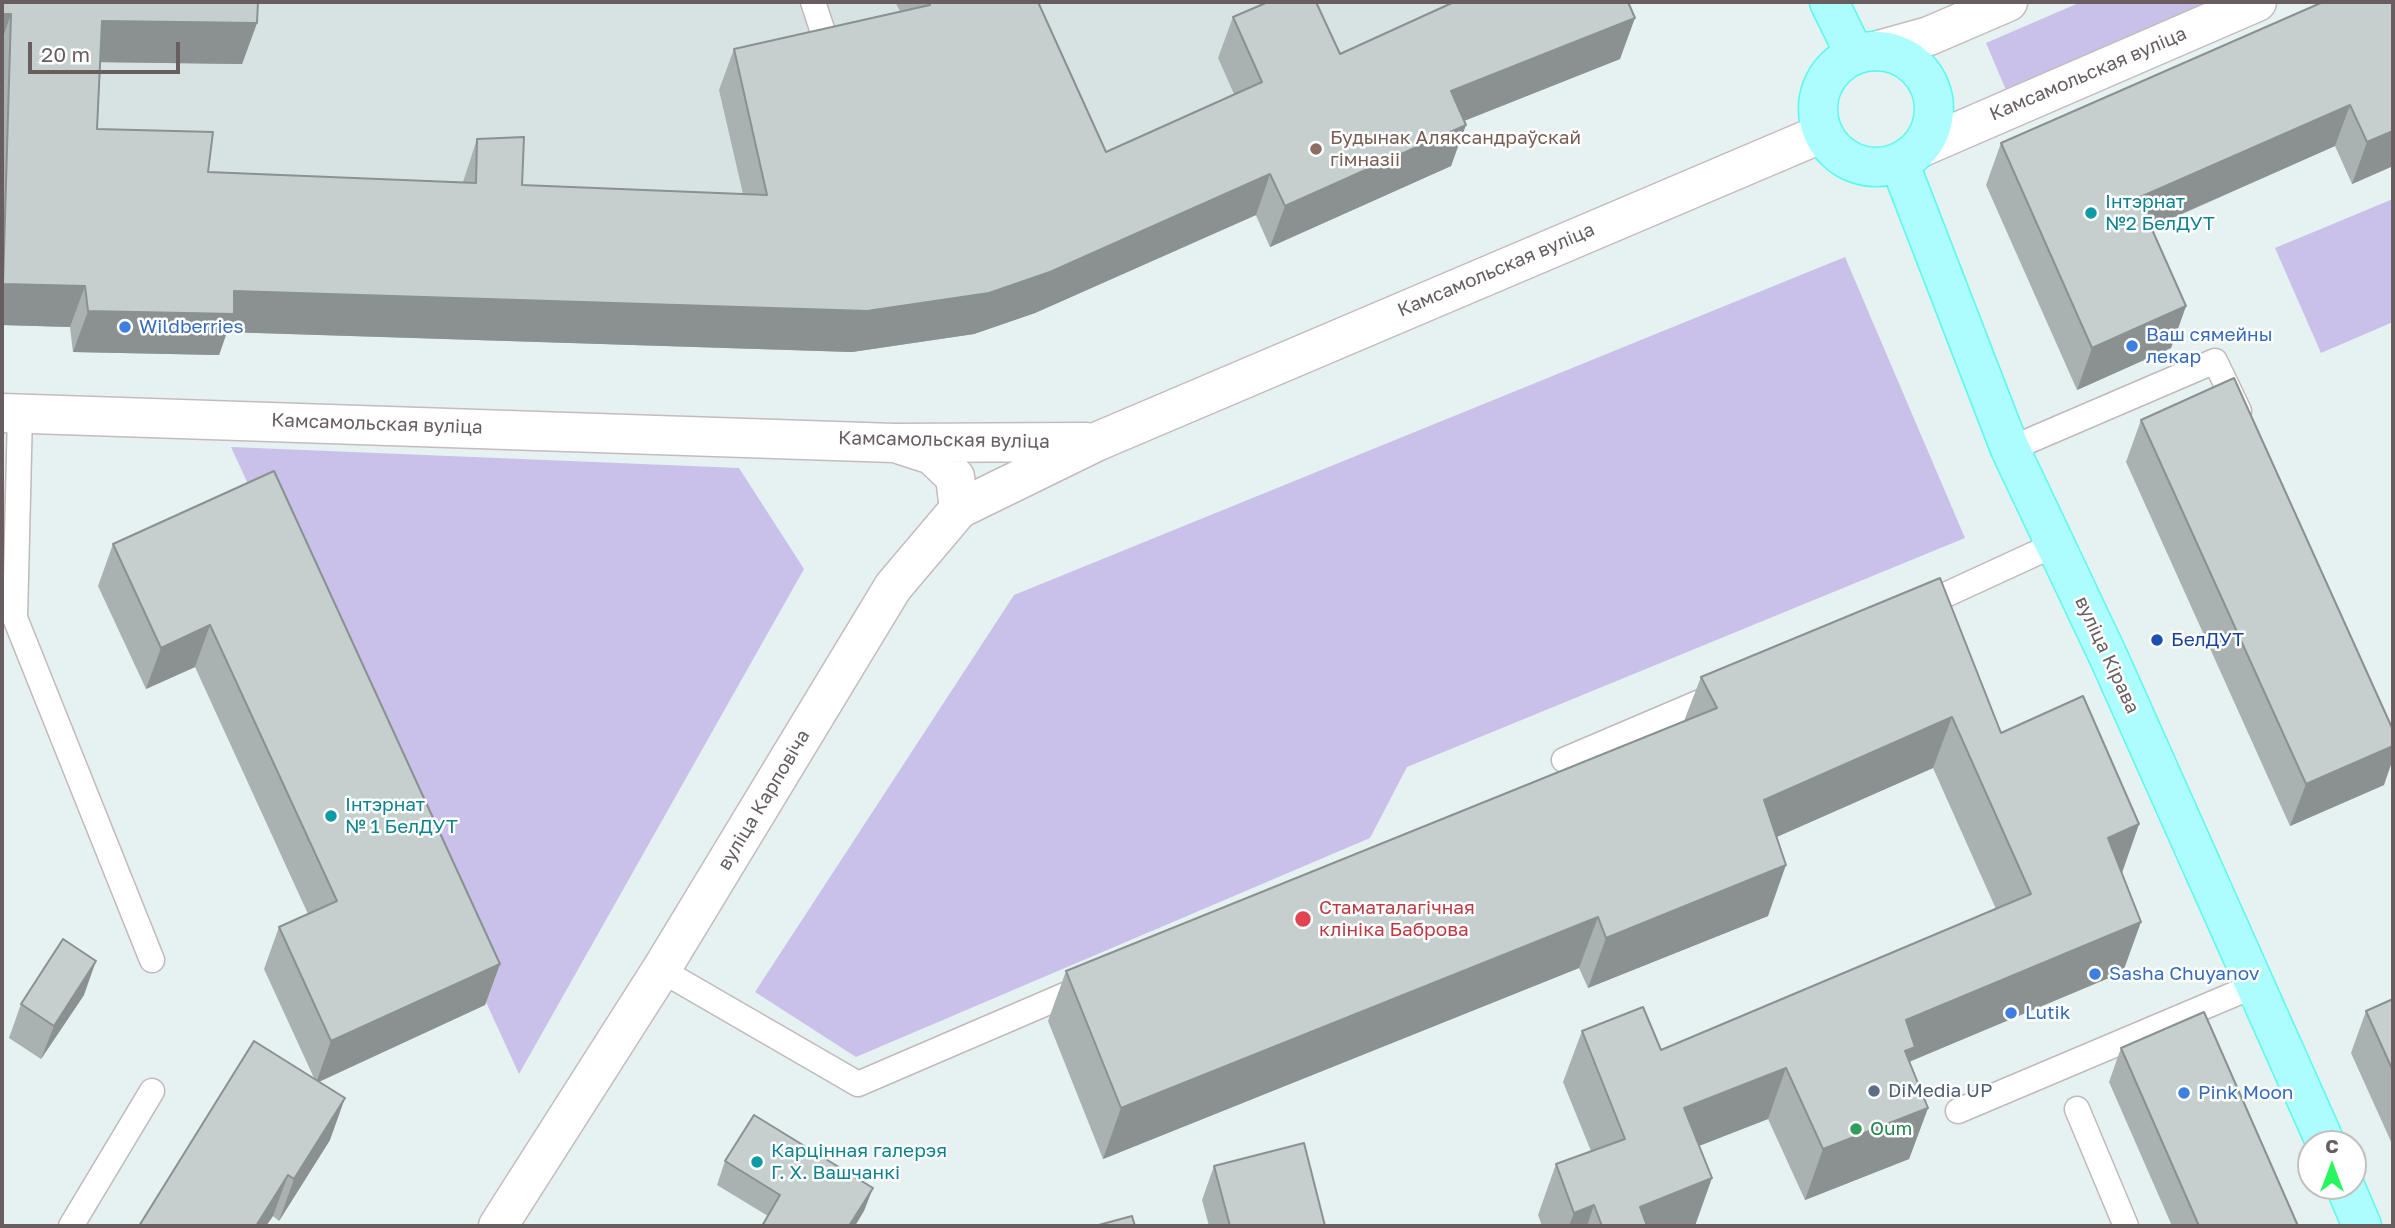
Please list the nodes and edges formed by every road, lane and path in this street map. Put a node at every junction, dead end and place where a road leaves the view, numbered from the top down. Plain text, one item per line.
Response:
1 (813, 2) edge
2 (1829, 2) edge
3 (2008, 2) edge
4 (2257, 2) edge
5 (867, 37) edge
6 (1865, 53) junction
7 (1823, 133) junction
8 (1910, 155) junction
9 (11, 413) edge
10 (2251, 437) edge
11 (1096, 442) junction
12 (894, 443) junction
13 (2010, 449) junction
14 (959, 509) junction
15 (2056, 544) junction
16 (1898, 617) edge
17 (1737, 686) edge
18 (1564, 760) dead end
19 (152, 960) dead end
20 (661, 970) junction
21 (1114, 974) edge
22 (2256, 985) junction
23 (152, 1091) dead end
24 (2077, 1109) dead end
25 (1958, 1111) dead end
26 (2320, 1130) edge
27 (2351, 1200) edge
28 (71, 1226) edge
29 (498, 1226) edge
30 (2126, 1226) edge
31 (2362, 1226) edge

1 - 5 lane
2 - 6 main road
3 - 6 street
4 - 8 street, Камсамольская вуліца
6 - 7 main road
6 - 8 main road
7 - 8 main road
7 - 11 street, Камсамольская вуліца
8 - 13 main road, вуліца Кірава
9 - 12 street, Камсамольская вуліца
9 - 19 lane
10 - 13 lane
11 - 12 street, Камсамольская вуліца
11 - 14 street, вуліца Карповіча
12 - 14 street
13 - 15 main road, вуліца Кірава
14 - 20 street, вуліца Карповіча
15 - 16 lane
15 - 22 main road, вуліца Кірава
17 - 18 lane
20 - 21 lane
20 - 29 street, вуліца Карповіча
22 - 25 lane
22 - 26 main road, вуліца Кірава
23 - 28 lane
24 - 30 lane
27 - 31 main road

